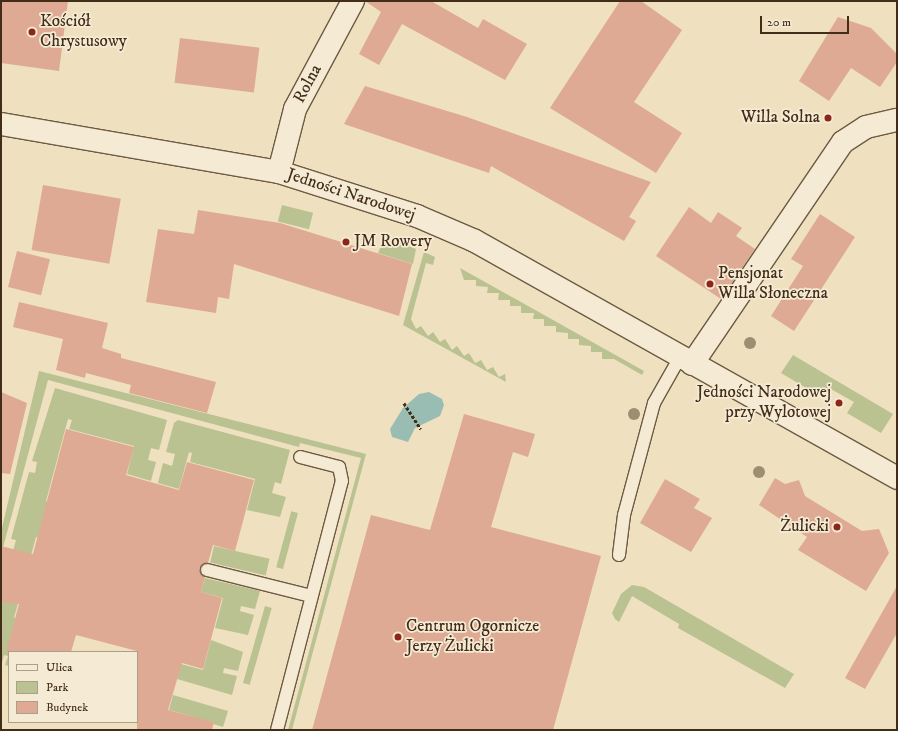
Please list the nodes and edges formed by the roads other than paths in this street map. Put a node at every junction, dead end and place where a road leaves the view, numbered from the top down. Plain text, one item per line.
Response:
1 (353, 1) edge
2 (897, 120) edge
3 (1, 124) edge
4 (279, 172) junction
5 (686, 361) junction
6 (300, 457) dead end
7 (897, 478) edge
8 (619, 556) dead end
9 (206, 570) dead end
10 (311, 596) junction
11 (277, 730) edge

1 - 4 street, Rolna
2 - 5 street
3 - 4 street, Jedności Narodowej
4 - 5 street, Jedności Narodowej
5 - 7 street, Jedności Narodowej
5 - 8 lane
6 - 10 lane
9 - 10 lane
10 - 11 lane

